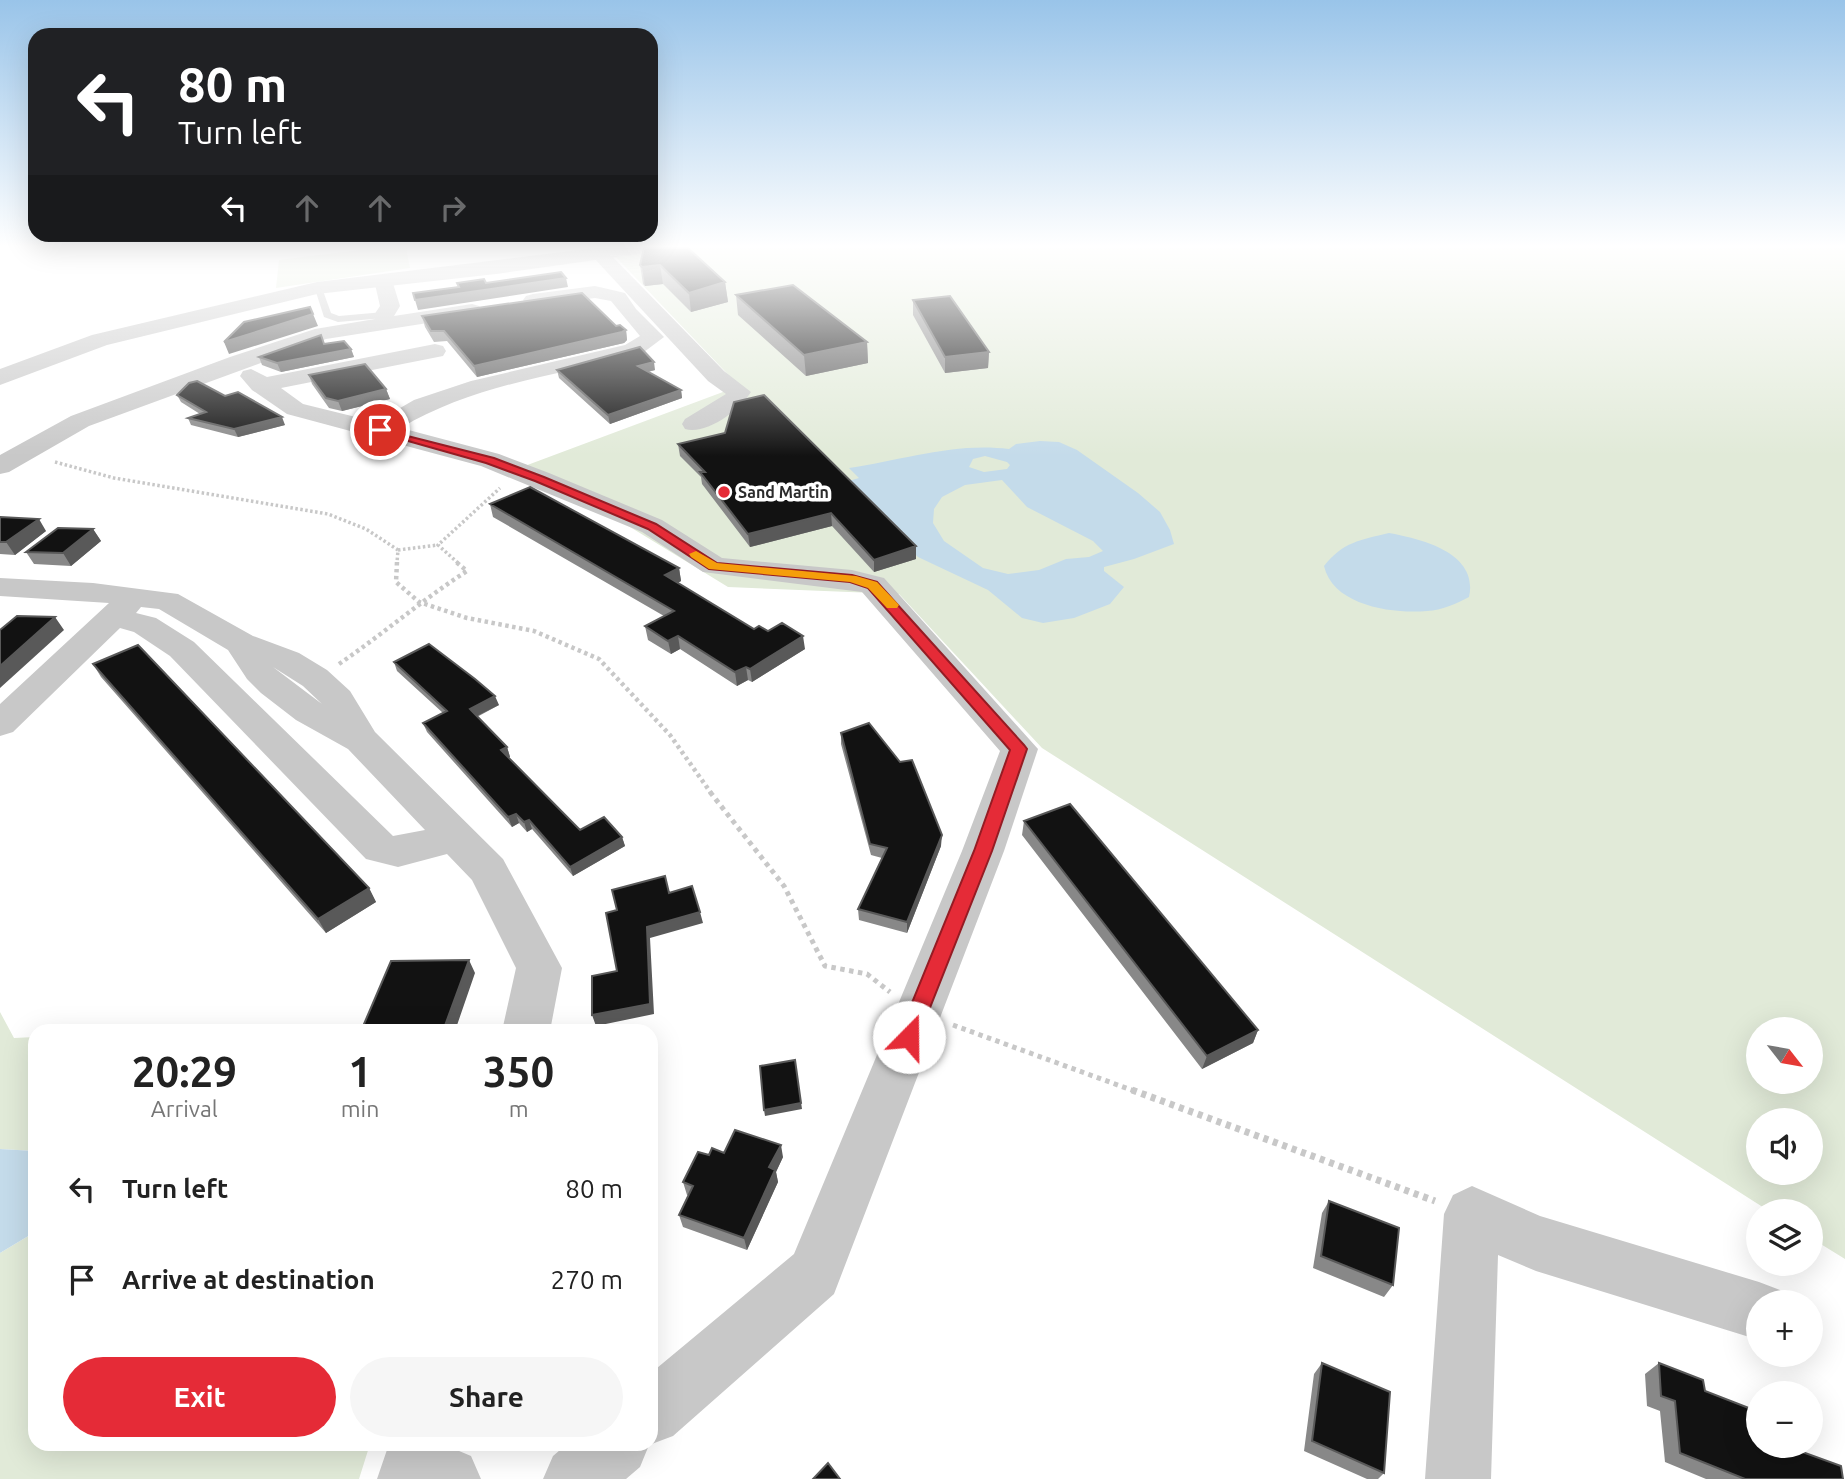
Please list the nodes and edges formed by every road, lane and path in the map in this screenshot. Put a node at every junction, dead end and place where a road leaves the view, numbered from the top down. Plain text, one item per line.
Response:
1 (196, 317) edge
2 (333, 317) edge
3 (400, 317) edge
4 (633, 317) edge
5 (659, 317) edge
6 (385, 319) junction
7 (435, 351) dead end
8 (238, 362) junction
9 (0, 378) edge
10 (260, 385) junction
11 (694, 424) dead end
12 (380, 430) junction
13 (24, 453) junction
14 (0, 466) edge
15 (519, 471) junction
16 (438, 545) junction
17 (398, 551) junction
18 (0, 587) edge
19 (419, 602) junction
20 (125, 607) junction
21 (242, 643) junction
22 (315, 678) junction
23 (0, 724) edge
24 (361, 740) junction
25 (454, 836) junction
26 (918, 1013) junction
27 (527, 1024) edge
28 (1472, 1214) junction
29 (1746, 1307) edge
30 (658, 1408) edge
31 (609, 1451) edge
32 (576, 1479) edge
33 (1458, 1479) edge

1 - 9 street
2 - 6 lane
3 - 6 street
4 - 12 street
5 - 11 street
6 - 8 street
7 - 10 street
8 - 10 street
8 - 13 street
10 - 12 street
12 - 15 street
13 - 14 street
13 - 17 path
15 - 16 path
15 - 26 street
16 - 17 path
16 - 19 path
17 - 19 path
18 - 20 street
19 - 22 path
19 - 26 path
20 - 21 street
20 - 23 street
20 - 25 street
21 - 22 street
21 - 24 street
22 - 24 street
24 - 25 street
25 - 27 street
26 - 28 path
26 - 30 street
28 - 29 street
28 - 33 street
31 - 32 street

